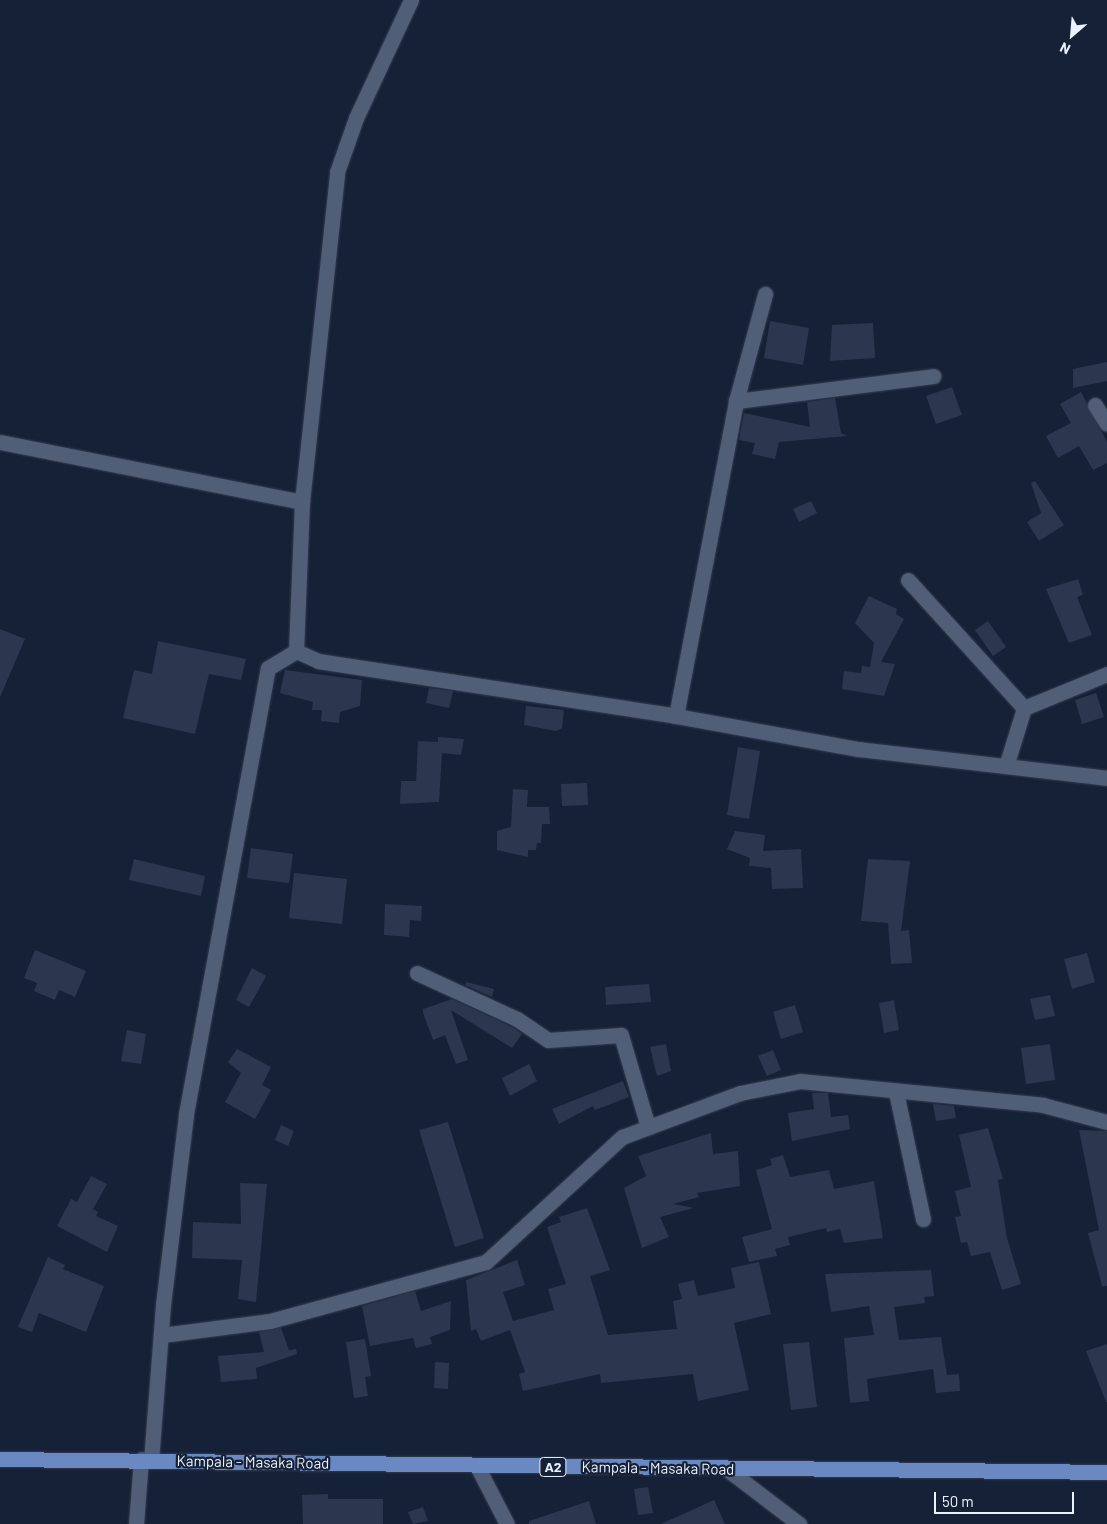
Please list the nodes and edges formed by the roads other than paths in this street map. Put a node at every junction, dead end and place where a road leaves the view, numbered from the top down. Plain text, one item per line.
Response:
1 (411, 0) edge
2 (765, 294) dead end
3 (932, 376) dead end
4 (736, 401) junction
5 (1095, 405) dead end
6 (1107, 424) edge
7 (0, 442) edge
8 (302, 502) junction
9 (908, 580) dead end
10 (296, 651) junction
11 (1107, 674) edge
12 (1024, 708) junction
13 (676, 716) junction
14 (1007, 763) junction
15 (1107, 778) edge
16 (417, 973) dead end
17 (896, 1092) junction
18 (1107, 1122) edge
19 (648, 1128) junction
20 (923, 1219) dead end
21 (162, 1335) junction
22 (0, 1459) edge
23 (146, 1460) junction
24 (477, 1466) junction
25 (727, 1469) junction
26 (1107, 1472) edge
27 (136, 1524) edge
28 (507, 1524) edge
29 (798, 1524) edge

1 - 8 street
2 - 4 street
3 - 4 street
4 - 13 street
5 - 6 street
7 - 8 street
8 - 10 street
9 - 12 street
10 - 13 street
10 - 21 street
11 - 12 street
12 - 14 street
13 - 14 street
14 - 15 street
16 - 19 street
17 - 18 street
17 - 19 street
17 - 20 street
19 - 21 street
21 - 23 street
22 - 23 main road, Kampala - Masaka Road / A2
23 - 24 main road, Kampala - Masaka Road / A2
23 - 27 street
24 - 25 main road, Kampala - Masaka Road / A2
24 - 28 street
25 - 26 main road, Kampala - Masaka Road / A2
25 - 29 street

